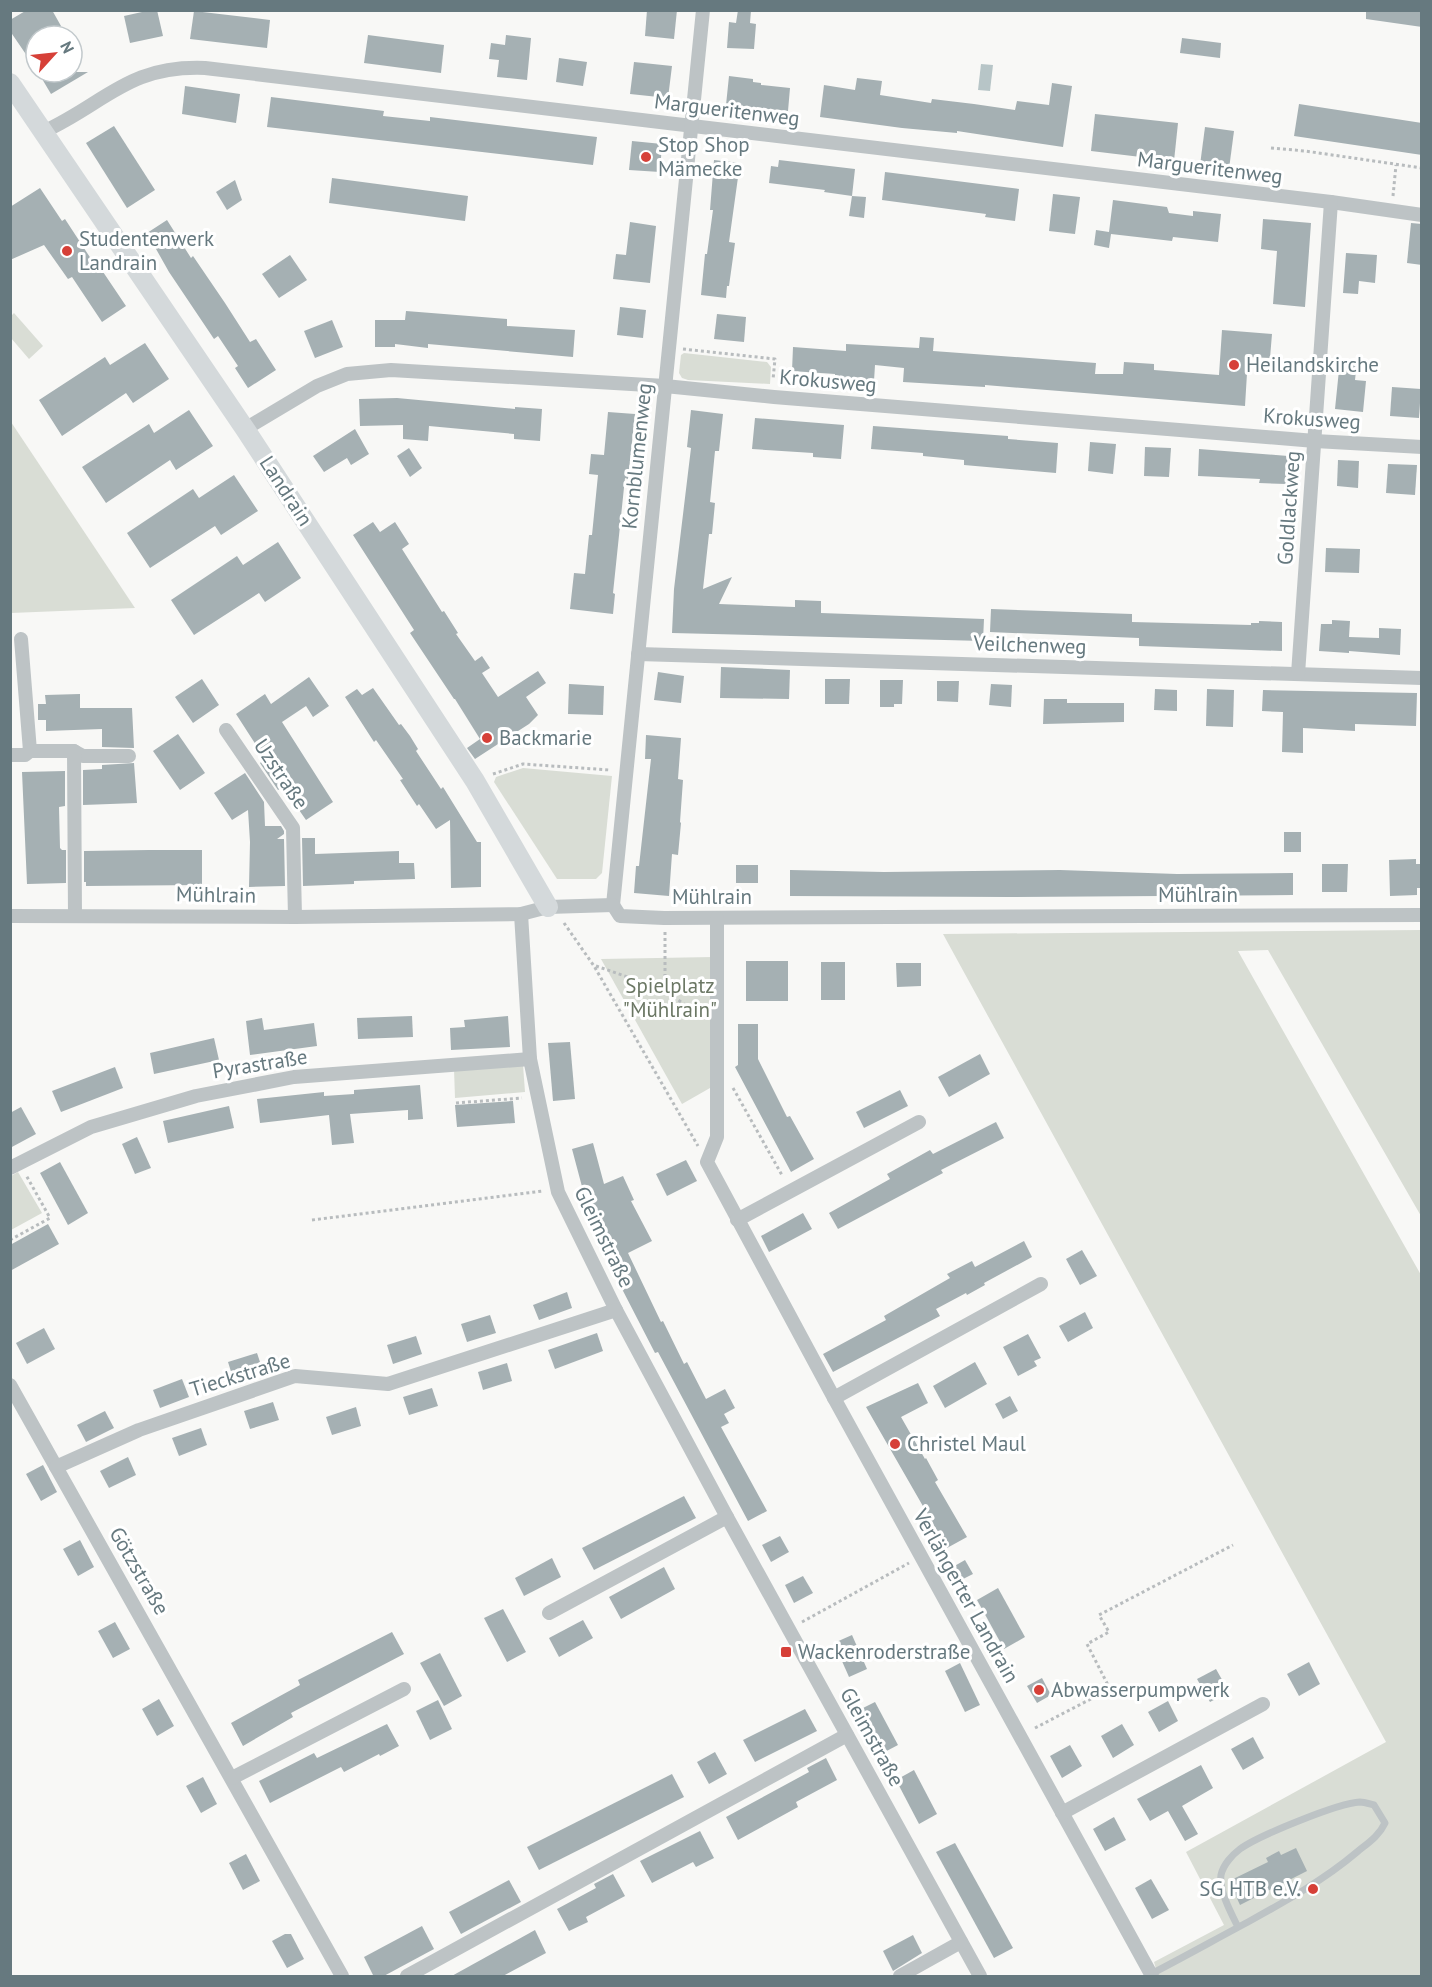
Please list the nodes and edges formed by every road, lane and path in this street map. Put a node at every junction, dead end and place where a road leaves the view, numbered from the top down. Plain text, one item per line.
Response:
1 (703, 10) edge
2 (10, 83) edge
3 (691, 127) junction
4 (43, 132) junction
5 (1272, 148) dead end
6 (1396, 165) junction
7 (1422, 168) edge
8 (1331, 202) junction
9 (1391, 211) junction
10 (1422, 215) edge
11 (669, 348) junction
12 (665, 386) junction
13 (771, 397) junction
14 (246, 429) junction
15 (1315, 441) junction
16 (1422, 447) edge
17 (21, 639) dead end
18 (638, 654) junction
19 (1298, 674) junction
20 (1422, 678) edge
21 (226, 730) dead end
22 (30, 751) junction
23 (74, 751) junction
24 (10, 755) edge
25 (129, 756) dead end
26 (626, 772) junction
27 (474, 781) junction
28 (613, 905) junction
29 (548, 907) junction
30 (521, 914) junction
31 (75, 915) junction
32 (1422, 915) edge
33 (10, 916) edge
34 (295, 917) junction
35 (664, 918) junction
36 (717, 918) junction
37 (594, 966) junction
38 (665, 990) junction
39 (717, 1009) junction
40 (530, 1059) junction
41 (733, 1088) dead end
42 (538, 1097) junction
43 (456, 1103) dead end
44 (919, 1122) dead end
45 (707, 1162) junction
46 (15, 1165) edge
47 (557, 1189) junction
48 (791, 1191) junction
49 (312, 1220) dead end
50 (737, 1220) junction
51 (10, 1240) edge
52 (1041, 1284) dead end
53 (616, 1310) junction
54 (10, 1385) edge
55 (834, 1398) junction
56 (56, 1467) junction
57 (727, 1517) junction
58 (1233, 1545) dead end
59 (921, 1556) junction
60 (549, 1613) dead end
61 (788, 1630) junction
62 (404, 1689) dead end
63 (1263, 1704) dead end
64 (847, 1735) junction
65 (1020, 1736) junction
66 (232, 1778) junction
67 (1062, 1813) junction
68 (1238, 1927) junction
69 (961, 1942) junction
70 (1152, 1975) edge
71 (342, 1977) edge
72 (406, 1977) edge
73 (900, 1977) edge
74 (980, 1977) edge

1 - 3 street, Kornblumenweg
2 - 4 street, Landrain
3 - 4 street, Margueritenweg
3 - 8 street, Margueritenweg
3 - 11 street, Kornblumenweg
4 - 14 street, Landrain
5 - 6 path
6 - 7 path
6 - 9 path
8 - 9 street, Margueritenweg
8 - 15 street, Goldlackweg
9 - 10 street, Margueritenweg
11 - 12 street, Kornblumenweg
11 - 13 path
12 - 13 street, Krokusweg
12 - 14 street, Krokusweg
12 - 18 street, Kornblumenweg
13 - 15 street, Krokusweg
14 - 27 street, Landrain
15 - 16 street, Krokusweg
15 - 19 street, Goldlackweg
17 - 22 street
18 - 19 street, Veilchenweg
18 - 26 street, Kornblumenweg
19 - 20 street, Veilchenweg
21 - 34 street, Uzstraße
22 - 23 street
22 - 24 street
23 - 25 street
23 - 31 street
26 - 27 path
26 - 28 street, Kornblumenweg
27 - 29 street, Landrain
28 - 29 street, Mühlrain
28 - 35 street, Mühlrain
29 - 30 street, Mühlrain
29 - 37 path
30 - 34 street, Mühlrain
30 - 40 street, Gleimstraße
31 - 33 street, Mühlrain
31 - 34 street, Mühlrain
32 - 36 street, Mühlrain
35 - 36 street, Mühlrain
35 - 38 path
36 - 39 street
37 - 38 path
37 - 45 path
38 - 39 path
39 - 45 street
40 - 42 street, Gleimstraße
40 - 46 street, Pyrastraße
41 - 48 path
42 - 43 path
42 - 47 street, Gleimstraße
44 - 48 street
45 - 50 street, Verlängerter Landrain
46 - 51 path
47 - 49 path
47 - 53 street, Gleimstraße
48 - 50 street
50 - 55 street, Verlängerter Landrain
52 - 55 street
53 - 56 street, Tieckstraße
53 - 57 street, Gleimstraße
54 - 56 street, Götzstraße
55 - 59 street, Verlängerter Landrain
56 - 66 street, Götzstraße
57 - 60 street
57 - 61 street, Gleimstraße
58 - 65 path
59 - 61 path
59 - 65 street, Verlängerter Landrain
61 - 64 street, Gleimstraße
62 - 66 street
63 - 67 street
64 - 69 street, Gleimstraße
64 - 72 street
65 - 67 street, Verlängerter Landrain
66 - 71 street, Götzstraße
67 - 70 street, Verlängerter Landrain
68 - 68 lane
68 - 70 lane
69 - 73 street
69 - 74 street, Gleimstraße

